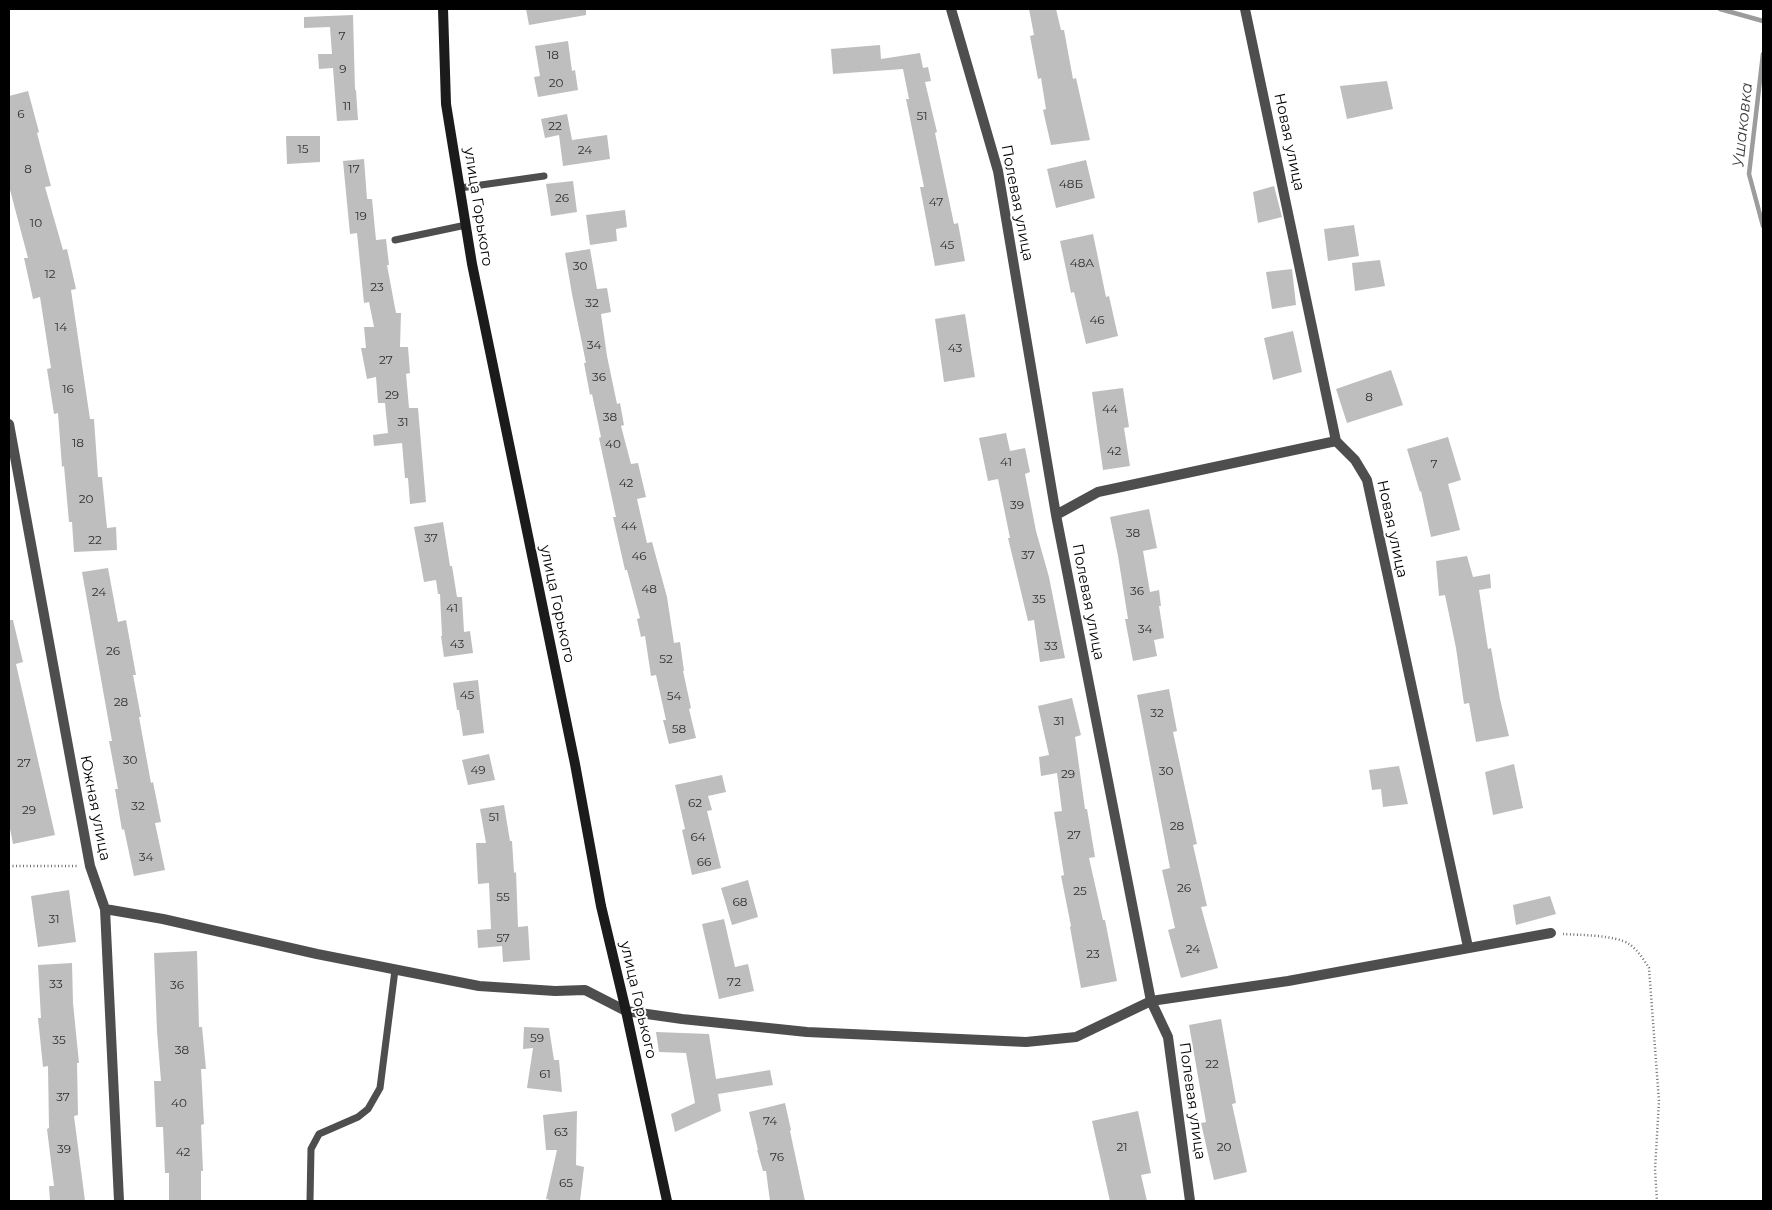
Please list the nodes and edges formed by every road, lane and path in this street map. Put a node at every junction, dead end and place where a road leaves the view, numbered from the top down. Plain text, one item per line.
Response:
1 (443, 9) edge
2 (951, 9) edge
3 (1246, 9) edge
4 (544, 176) dead end
5 (460, 188) junction
6 (466, 225) junction
7 (395, 240) dead end
8 (9, 424) edge
9 (1336, 440) junction
10 (1056, 515) junction
11 (9, 866) edge
12 (90, 866) junction
13 (105, 909) junction
14 (1551, 933) joint
15 (1468, 947) junction
16 (395, 970) junction
17 (1151, 1001) junction
18 (626, 1010) junction
19 (119, 1201) edge
20 (310, 1201) edge
21 (667, 1201) edge
22 (1190, 1201) edge
23 (1657, 1201) edge

1 - 5 main road, улица Горького
2 - 10 street, Полевая улица
3 - 9 street, Новая улица
4 - 5 lane
5 - 6 main road, улица Горького
6 - 7 lane
6 - 18 main road, улица Горького
8 - 12 street, Южная улица
9 - 10 street
9 - 15 street, Новая улица
10 - 17 street, Полевая улица
11 - 12 path
12 - 13 street, Южная улица
13 - 16 street
13 - 19 street, Южная улица
14 - 15 street
14 - 23 path
15 - 17 street
16 - 18 street
16 - 20 lane
17 - 18 street
17 - 22 street, Полевая улица
18 - 21 main road, улица Горького

